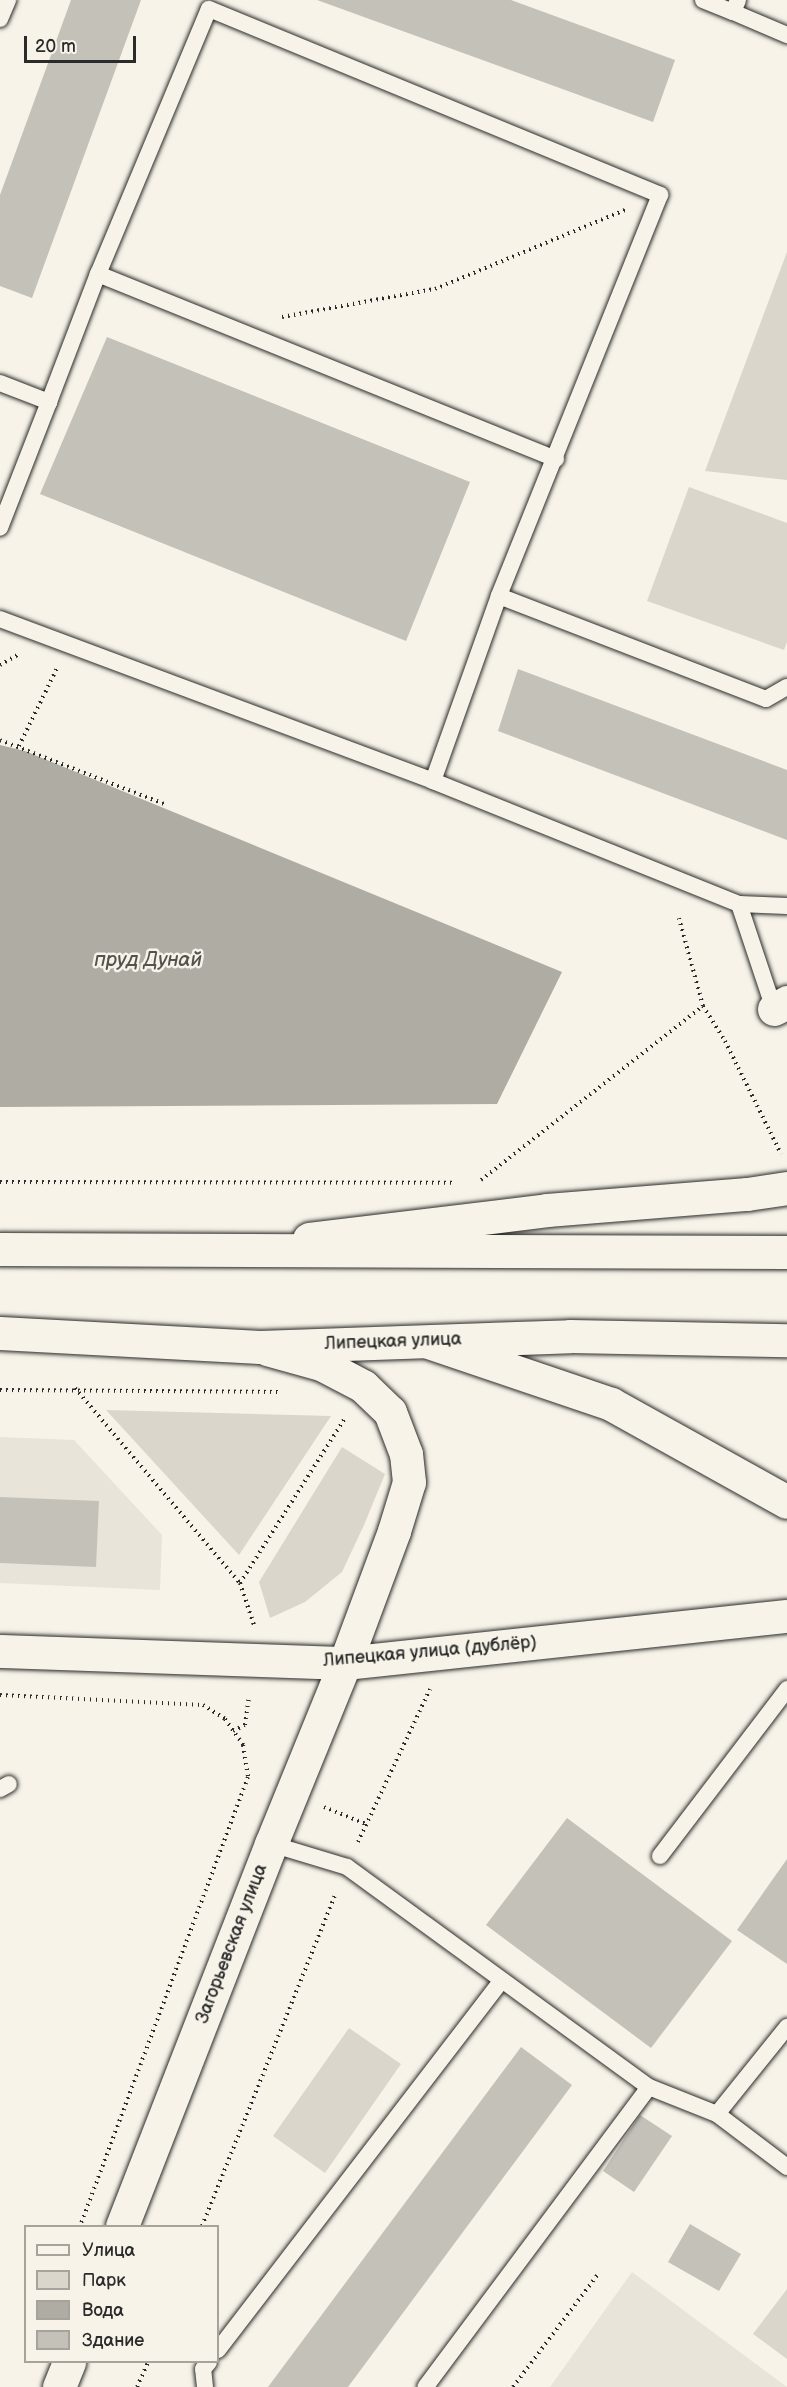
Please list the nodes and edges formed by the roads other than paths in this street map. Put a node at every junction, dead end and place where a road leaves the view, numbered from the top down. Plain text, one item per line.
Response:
1 (8, 0) edge
2 (703, 0) edge
3 (736, 6) edge
4 (0, 19) edge
5 (787, 35) edge
6 (98, 274) junction
7 (0, 383) edge
8 (49, 402) junction
9 (556, 459) junction
10 (0, 528) edge
11 (499, 596) junction
12 (0, 619) edge
13 (787, 687) edge
14 (433, 781) junction
15 (739, 904) junction
16 (787, 906) edge
17 (780, 1005) edge
18 (787, 1188) edge
19 (0, 1250) edge
20 (218, 1250) junction
21 (787, 1252) edge
22 (0, 1333) edge
23 (787, 1340) edge
24 (427, 1341) junction
25 (260, 1347) junction
26 (787, 1502) edge
27 (787, 1616) edge
28 (0, 1651) edge
29 (345, 1663) junction
30 (787, 1689) edge
31 (271, 1844) junction
32 (660, 1856) dead end
33 (502, 1980) junction
34 (787, 2027) edge
35 (649, 2087) junction
36 (717, 2114) junction
37 (787, 2167) edge
38 (122, 2225) edge
39 (219, 2349) edge
40 (68, 2363) edge
41 (207, 2363) edge
42 (59, 2387) edge
43 (206, 2387) edge
44 (426, 2387) edge

1 - 4 lane
2 - 3 lane
3 - 5 lane
6 - 8 lane
6 - 9 lane
6 - 9 lane
7 - 8 lane
8 - 10 lane
9 - 11 lane
11 - 13 lane
11 - 14 lane
12 - 14 lane
14 - 15 lane
15 - 16 lane
15 - 17 lane
18 - 20 street
19 - 20 street
20 - 21 street
22 - 25 street, Липецкая улица
23 - 24 street, Липецкая улица
24 - 25 street, Липецкая улица
24 - 26 street
25 - 29 street, Загорьевская улица
27 - 29 street, Липецкая улица (дублёр)
28 - 29 street, Липецкая улица (дублёр)
29 - 31 street, Загорьевская улица
30 - 32 lane
31 - 33 lane
31 - 38 street, Загорьевская улица
33 - 35 lane
33 - 39 lane
34 - 36 lane
35 - 36 lane
35 - 44 lane
36 - 37 lane
40 - 42 street
41 - 43 lane

